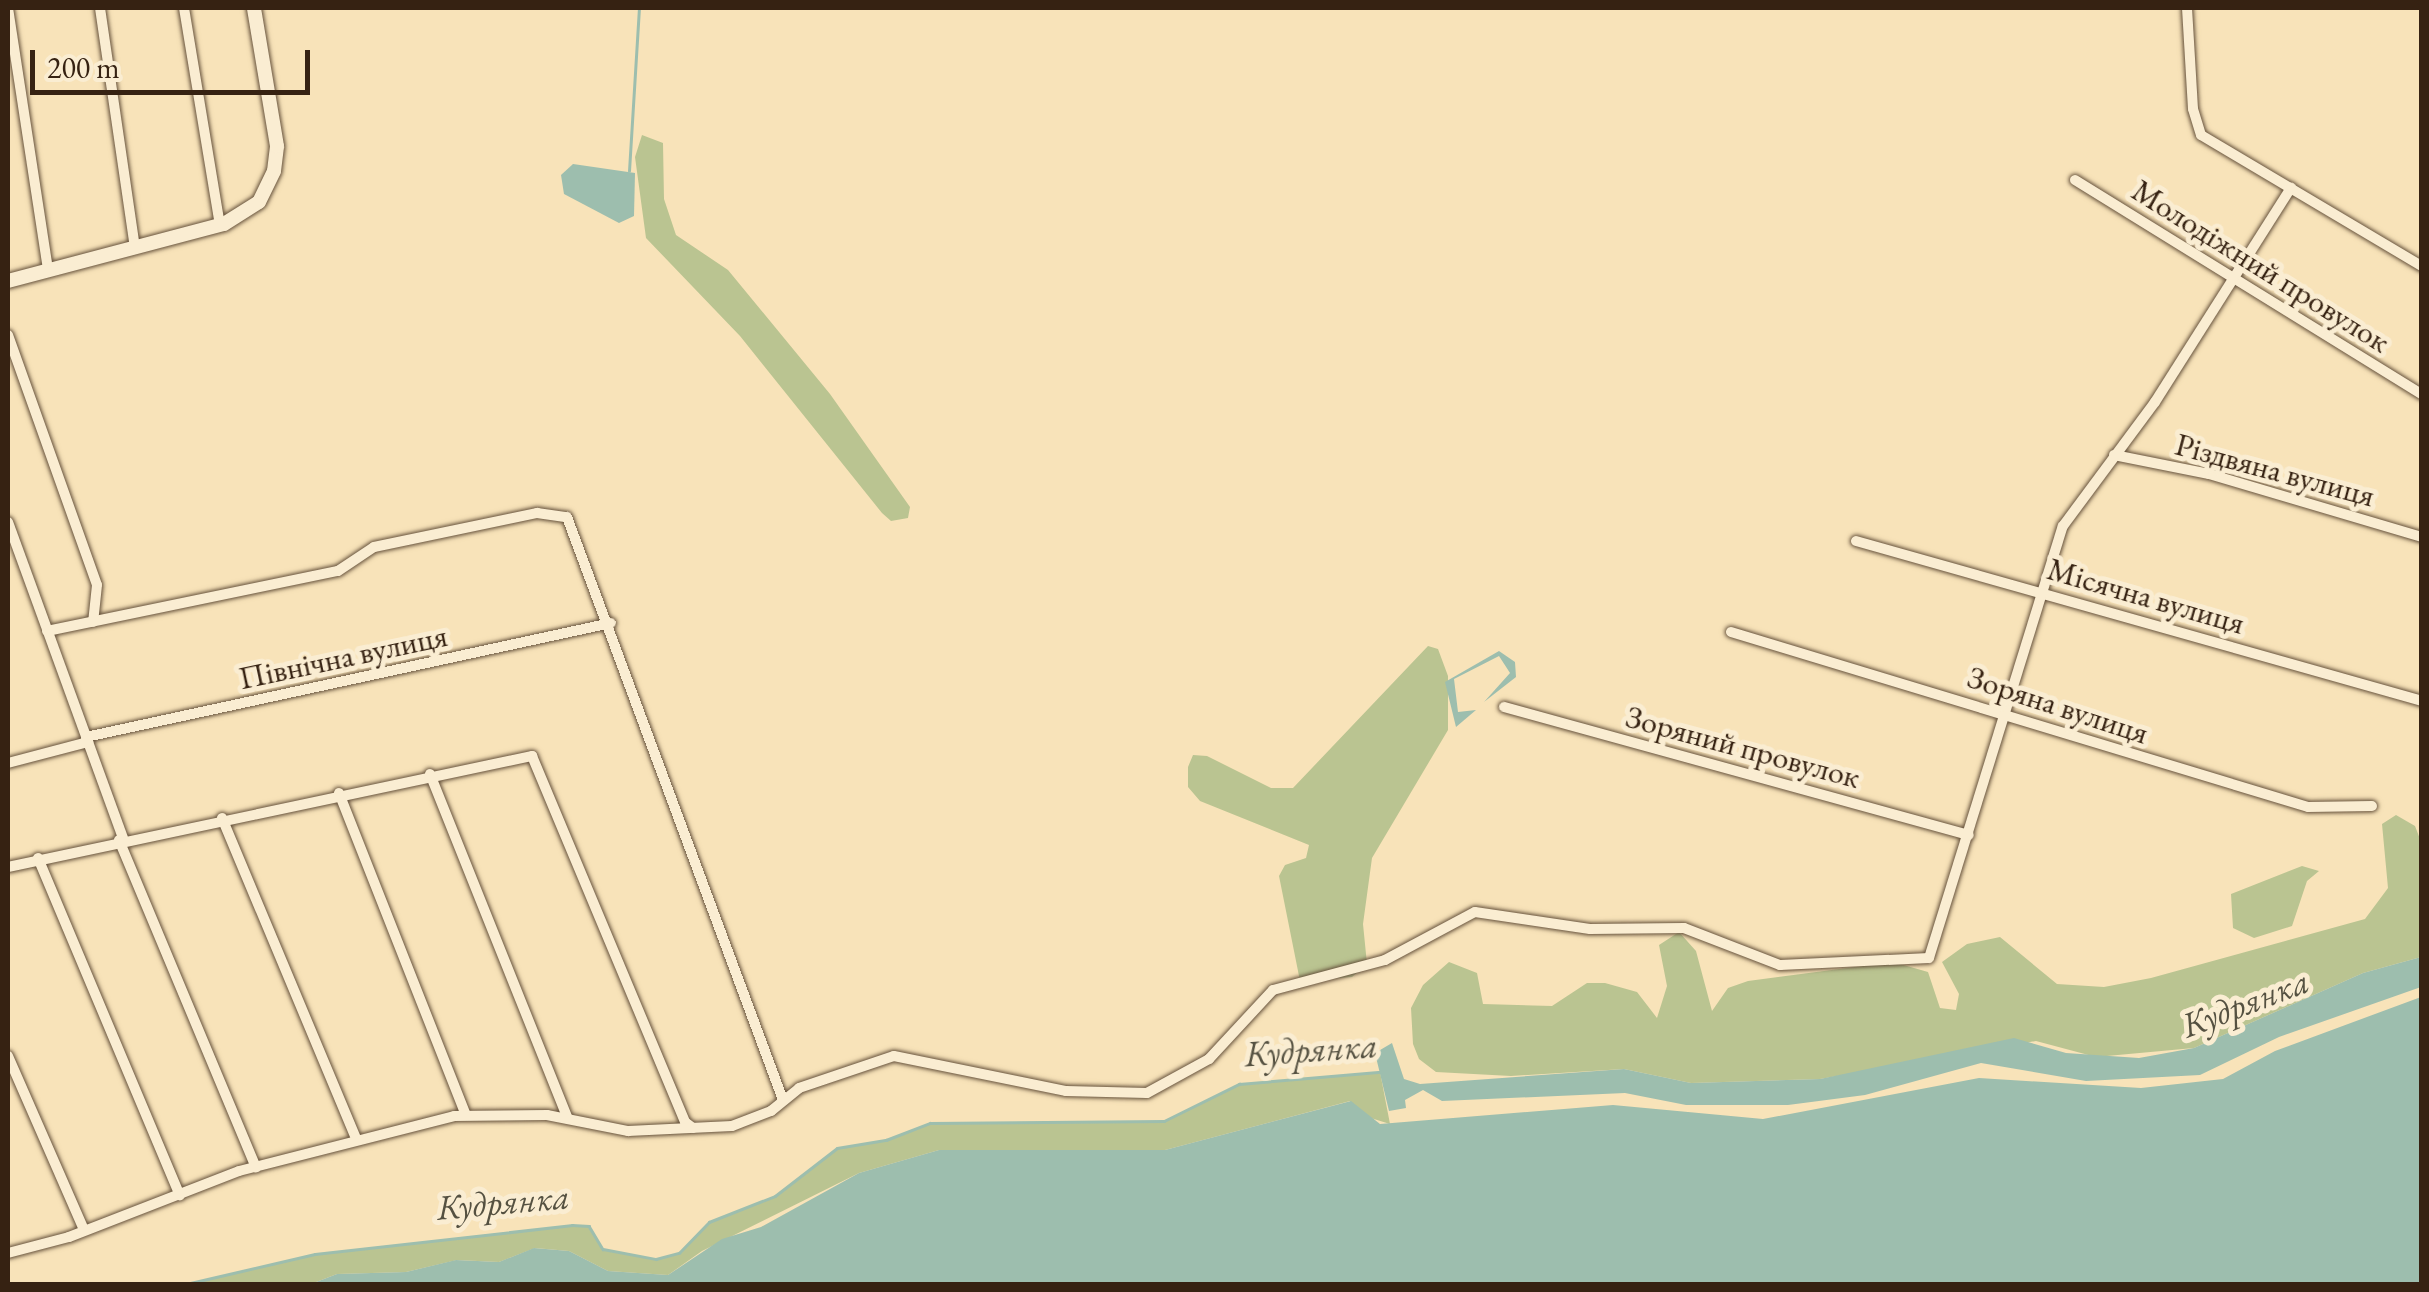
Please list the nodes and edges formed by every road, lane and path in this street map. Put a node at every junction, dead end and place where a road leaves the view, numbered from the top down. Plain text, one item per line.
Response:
1 (8, 8) edge
2 (100, 8) edge
3 (184, 8) edge
4 (254, 8) edge
5 (2186, 9) edge
6 (2075, 180) dead end
7 (2290, 188) junction
8 (220, 226) junction
9 (135, 246) junction
10 (2422, 266) edge
11 (48, 270) junction
12 (2232, 279) junction
13 (8, 282) edge
14 (8, 335) edge
15 (2422, 394) edge
16 (2114, 455) junction
17 (8, 522) edge
18 (2422, 537) edge
19 (1856, 541) dead end
20 (2038, 590) junction
21 (93, 622) junction
22 (611, 624) junction
23 (47, 632) junction
24 (1731, 632) dead end
25 (2422, 700) edge
26 (1504, 707) dead end
27 (2002, 712) junction
28 (87, 739) junction
29 (8, 763) edge
30 (430, 774) junction
31 (339, 793) junction
32 (2372, 806) dead end
33 (222, 818) junction
34 (1969, 835) junction
35 (121, 839) junction
36 (38, 858) junction
37 (8, 867) edge
38 (8, 1056) edge
39 (784, 1100) junction
40 (466, 1115) junction
41 (567, 1118) junction
42 (697, 1129) junction
43 (358, 1140) junction
44 (256, 1167) junction
45 (180, 1195) junction
46 (84, 1230) junction
47 (8, 1253) edge

1 - 11 street
2 - 9 street
3 - 8 street
4 - 8 street
5 - 7 street
6 - 12 street, Молодіжний провулок
7 - 10 street
7 - 12 street
8 - 9 street
9 - 11 street
11 - 13 street
12 - 15 street, Молодіжний провулок
12 - 16 street
14 - 21 street
16 - 18 street, Різдвяна вулиця
16 - 20 street
17 - 23 street
19 - 20 street, Місячна вулиця
20 - 25 street, Місячна вулиця
20 - 27 street
21 - 22 street
21 - 23 street
22 - 28 street, Північна вулиця
22 - 39 street
23 - 28 street
24 - 27 street, Зоряна вулиця
26 - 34 street, Зоряний провулок
27 - 32 street, Зоряна вулиця
27 - 34 street
28 - 29 street, Північна вулиця
28 - 35 street
30 - 31 street
30 - 41 street
30 - 42 street
31 - 33 street
31 - 40 street
33 - 35 street
33 - 43 street
34 - 39 street
35 - 36 street
35 - 44 street
36 - 37 street
36 - 45 street
38 - 46 street
39 - 42 street
40 - 41 street
40 - 43 street
41 - 42 street
43 - 44 street
44 - 45 street
45 - 46 street
46 - 47 street

